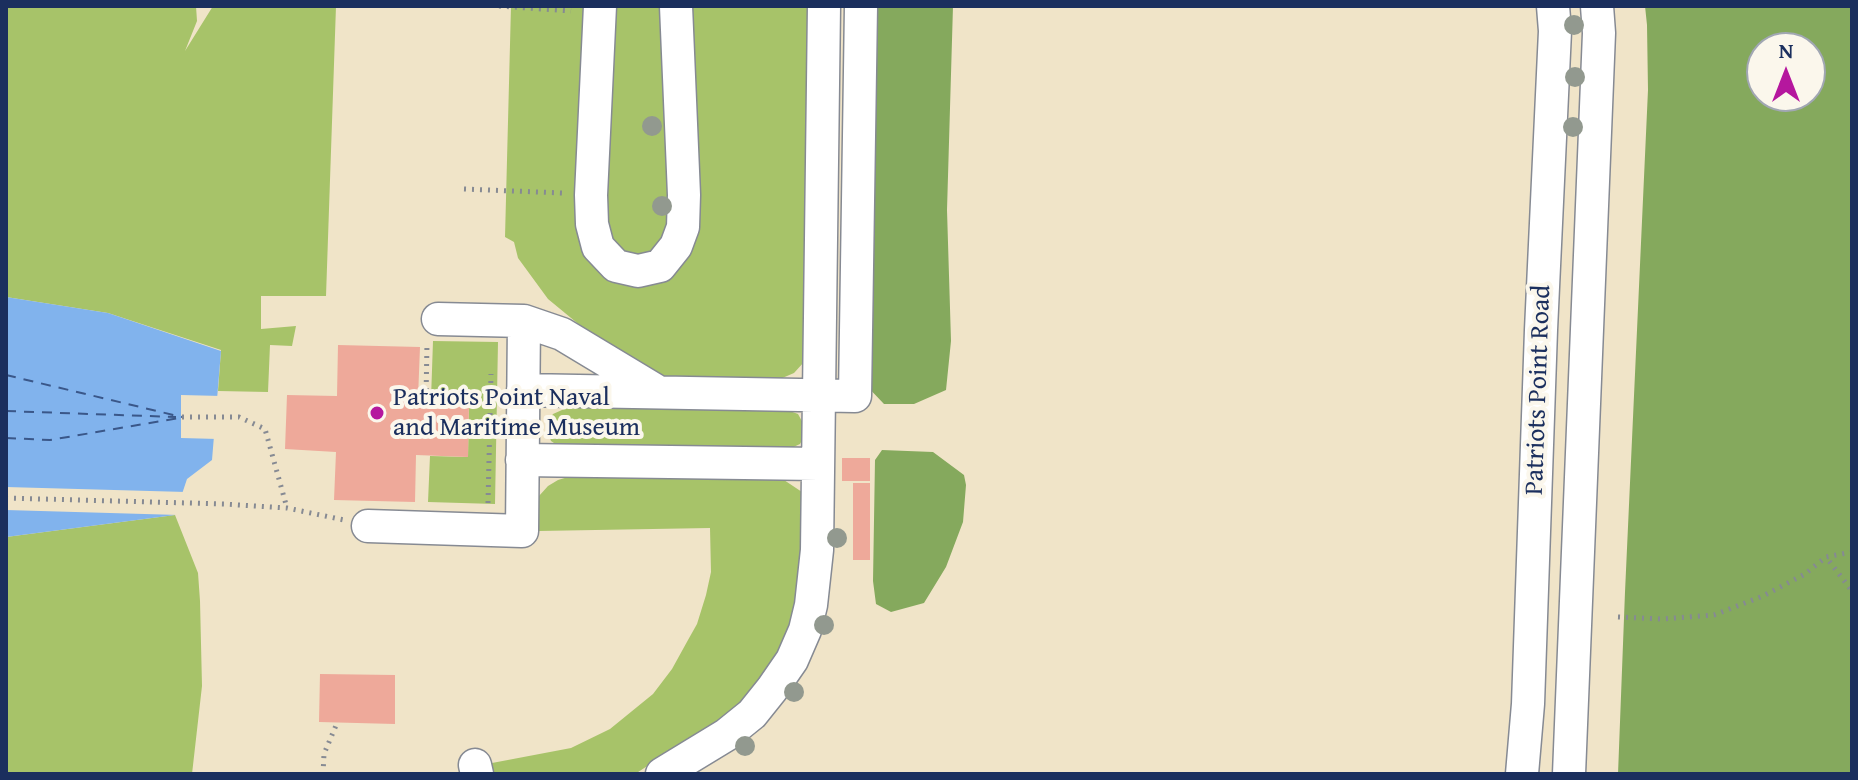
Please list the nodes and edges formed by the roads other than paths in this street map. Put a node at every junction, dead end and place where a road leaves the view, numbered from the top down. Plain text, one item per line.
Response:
1 (676, 6) edge
2 (824, 6) edge
3 (861, 6) edge
4 (1553, 6) edge
5 (1597, 6) edge
6 (600, 10) edge
7 (1546, 219) junction
8 (1591, 221) junction
9 (524, 321) junction
10 (433, 327) road end
11 (523, 390) junction
12 (657, 392) junction
13 (819, 396) junction
14 (522, 460) junction
15 (818, 464) junction
16 (368, 526) road end
17 (662, 774) edge
18 (1522, 774) edge
19 (1569, 774) edge

1 - 6 street
2 - 13 street
3 - 13 street
4 - 7 street, Patriots Point Road
5 - 8 street, Patriots Point Road
7 - 8 street
7 - 18 street, Patriots Point Road
8 - 19 street, Patriots Point Road
9 - 10 street
9 - 11 street
9 - 12 street
11 - 12 street
11 - 14 street
12 - 13 street
13 - 15 street
14 - 15 street
14 - 16 street
15 - 17 street

